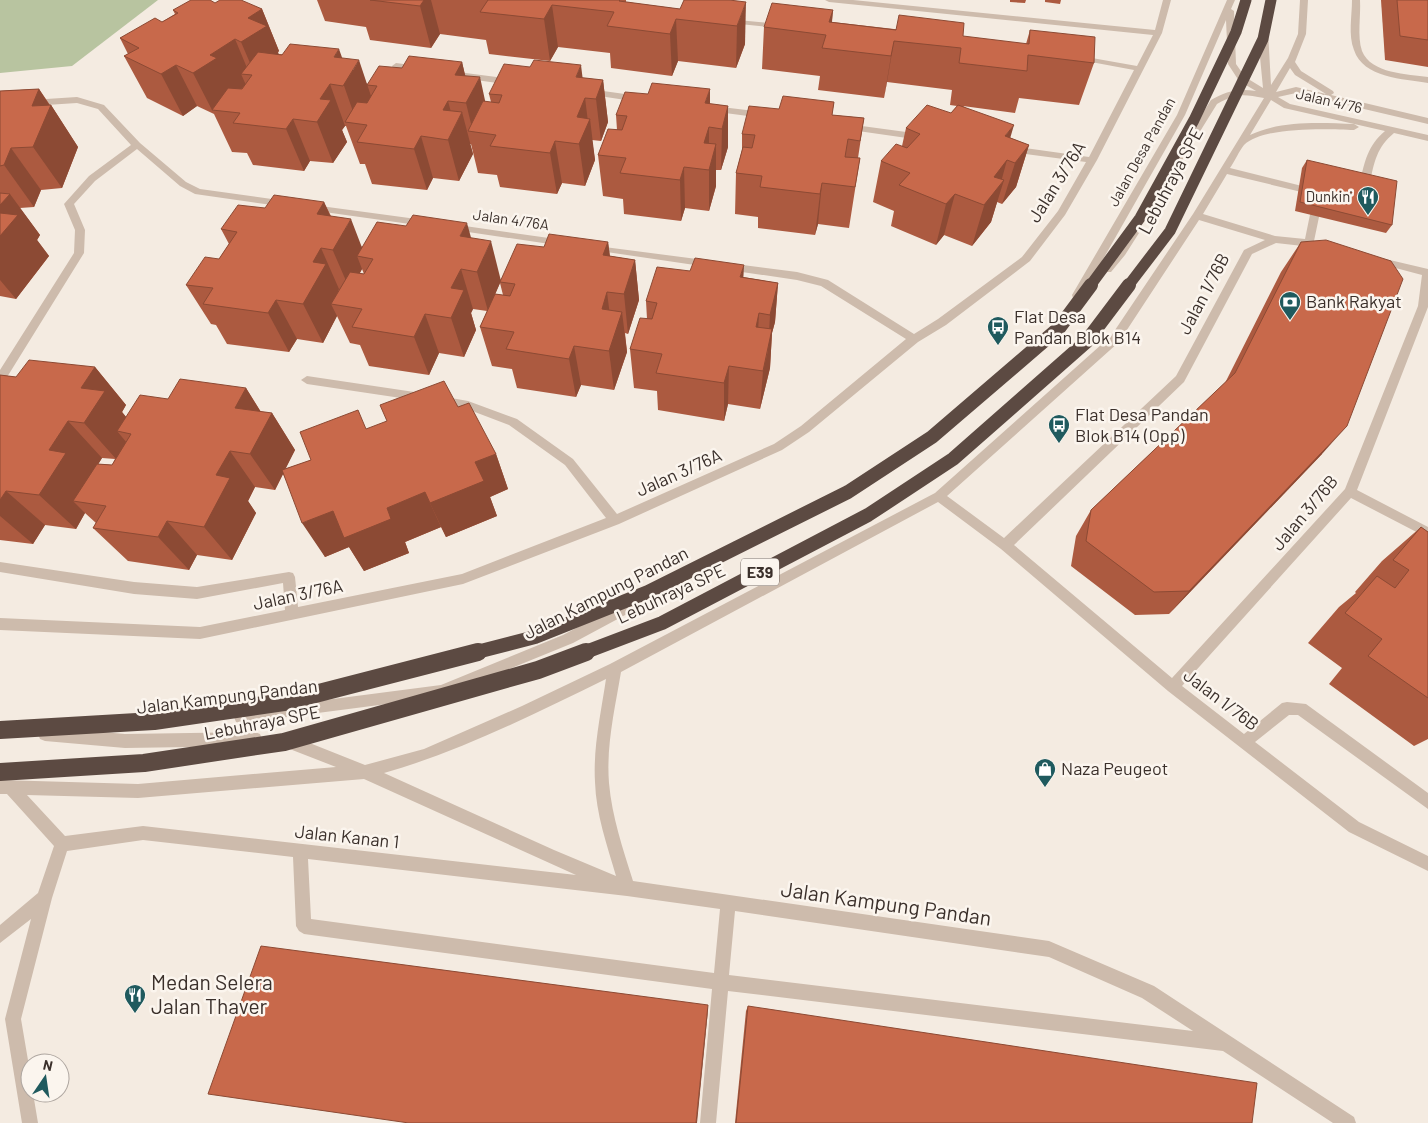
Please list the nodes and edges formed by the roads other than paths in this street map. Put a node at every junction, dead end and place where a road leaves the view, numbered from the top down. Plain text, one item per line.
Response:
1 (829, 0) edge
2 (1167, 0) edge
3 (1246, 0) edge
4 (1266, 0) edge
5 (1271, 0) edge
6 (1304, 0) edge
7 (1356, 0) edge
8 (1231, 4) edge
9 (722, 20) edge
10 (791, 27) edge
11 (1158, 33) junction
12 (1067, 56) edge
13 (1292, 58) junction
14 (396, 66) edge
15 (1140, 69) junction
16 (425, 70) edge
17 (445, 73) edge
18 (1428, 80) edge
19 (523, 83) edge
20 (582, 91) edge
21 (1268, 96) junction
22 (651, 100) edge
23 (1350, 102) junction
24 (0, 105) edge
25 (700, 107) edge
26 (768, 116) edge
27 (1428, 120) edge
28 (837, 126) edge
29 (1379, 127) junction
30 (1392, 130) junction
31 (1428, 138) edge
32 (935, 139) edge
33 (1240, 143) junction
34 (137, 145) junction
35 (1004, 148) edge
36 (1092, 160) junction
37 (1225, 170) junction
38 (1365, 183) edge
39 (1197, 216) junction
40 (1275, 238) junction
41 (1310, 242) junction
42 (1328, 247) edge
43 (1364, 256) edge
44 (1428, 273) edge
45 (1067, 312) junction
46 (914, 339) junction
47 (0, 379) edge
48 (307, 380) dead end
49 (1350, 492) junction
50 (939, 496) junction
51 (615, 520) junction
52 (1427, 529) edge
53 (1004, 545) junction
54 (0, 567) edge
55 (292, 614) junction
56 (0, 624) edge
57 (615, 668) junction
58 (1173, 687) junction
59 (0, 730) edge
60 (1246, 742) junction
61 (0, 772) edge
62 (365, 772) junction
63 (6, 788) edge
64 (1428, 802) edge
65 (62, 844) junction
66 (300, 850) junction
67 (1428, 864) edge
68 (627, 888) junction
69 (44, 898) junction
70 (728, 903) junction
71 (0, 935) edge
72 (721, 982) junction
73 (1226, 1043) junction
74 (1345, 1122) edge
75 (30, 1123) edge
76 (708, 1123) edge

1 - 11 street
2 - 11 street, Jalan 3/76A
3 - 59 highway, Lebuhraya SPE / E39, bridge
4 - 21 street
5 - 61 highway, Lebuhraya SPE / E39, bridge
6 - 13 street
7 - 18 street
8 - 21 street
8 - 45 street, Jalan Desa Pandan
9 - 10 street
11 - 15 street, Jalan 3/76A
12 - 15 street
13 - 21 street
13 - 23 street
14 - 16 street
15 - 36 street, Jalan 3/76A
17 - 19 street
20 - 22 street
21 - 23 street, Jalan 4/76
21 - 29 street, Jalan 4/76
21 - 33 street, Jalan Kampung Pandan
21 - 45 street
23 - 27 street, Jalan 4/76
24 - 34 street, Jalan 4/76A
25 - 26 street
28 - 32 street
29 - 30 street, Jalan 4/76
29 - 33 street
30 - 31 street, Jalan 4/76
30 - 38 street
33 - 37 street, Jalan Kampung Pandan
34 - 46 street, Jalan 4/76A
34 - 47 street
35 - 36 street
36 - 46 street, Jalan 3/76A
37 - 39 street, Jalan Kampung Pandan
37 - 41 street
39 - 40 street
39 - 50 street, Jalan Kampung Pandan
40 - 41 street
40 - 53 street, Jalan 1/76B
41 - 42 street
43 - 44 street, Jalan 3/76B
44 - 49 street, Jalan 3/76B
45 - 59 street, Jalan Kampung Pandan
46 - 51 street, Jalan 3/76A
48 - 51 street
49 - 52 street
49 - 58 street, Jalan 3/76B
50 - 53 street, Jalan 1/76B
50 - 57 street, Jalan Kampung Pandan
51 - 55 street, Jalan 3/76A
53 - 58 street, Jalan 1/76B
54 - 55 street
55 - 56 street, Jalan 3/76A
57 - 62 street, Jalan Kampung Pandan
57 - 68 street
58 - 60 street, Jalan 1/76B
59 - 62 street
60 - 64 street
60 - 67 street, Jalan 1/76B
62 - 63 street, Jalan Kampung Pandan
62 - 68 street, Jalan Kampung Pandan
63 - 65 street
65 - 66 street, Jalan Kanan 1
65 - 69 street
66 - 68 street, Jalan Kanan 1
66 - 72 street
68 - 70 street, Jalan Kampung Pandan
69 - 71 street
69 - 75 street
70 - 72 street
70 - 73 street, Jalan Kampung Pandan
72 - 73 street
72 - 76 street
73 - 74 street, Jalan Kampung Pandan

